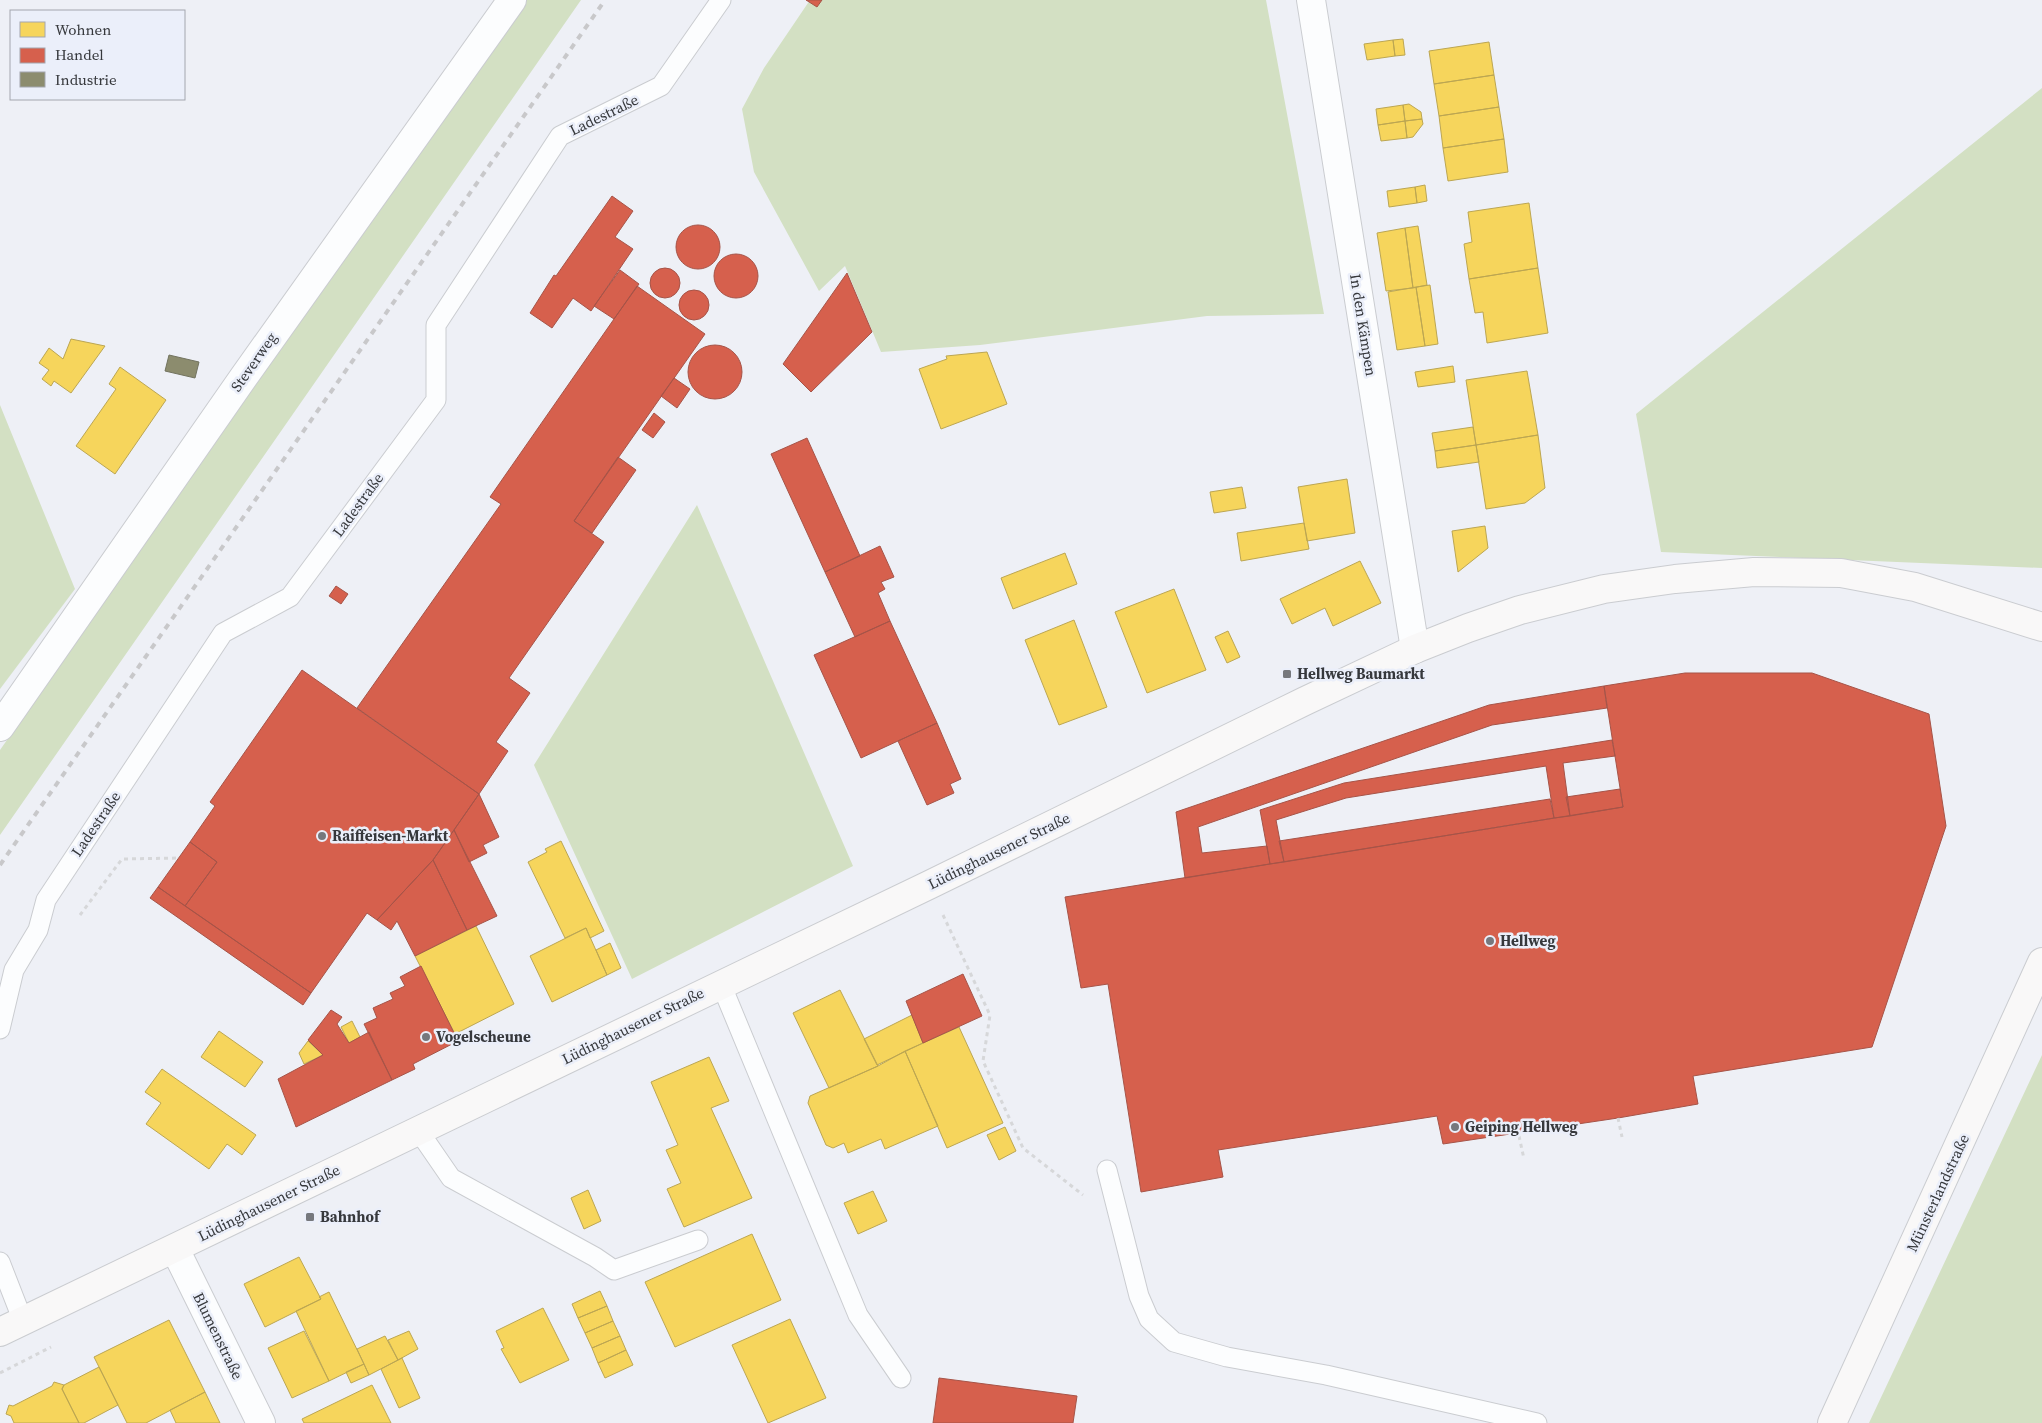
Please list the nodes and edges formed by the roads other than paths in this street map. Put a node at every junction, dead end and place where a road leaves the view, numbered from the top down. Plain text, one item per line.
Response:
1 (512, 0) edge
2 (720, 0) edge
3 (1311, 0) edge
4 (2042, 627) edge
5 (1415, 649) junction
6 (0, 728) edge
7 (2042, 962) edge
8 (721, 984) junction
9 (0, 1029) edge
10 (418, 1130) junction
11 (1107, 1170) dead end
12 (698, 1240) dead end
13 (175, 1249) junction
14 (0, 1262) edge
15 (11, 1326) edge
16 (901, 1378) dead end
17 (261, 1423) edge
18 (1537, 1423) edge
19 (1832, 1423) edge

1 - 6 street, Steverweg
2 - 9 lane, Ladestraße
3 - 5 street, In den Kämpen
4 - 5 street, Lüdinghausener Straße
5 - 8 street, Lüdinghausener Straße
7 - 19 street, Münsterlandstraße
8 - 10 street, Lüdinghausener Straße
8 - 16 lane
10 - 12 lane
10 - 13 street, Lüdinghausener Straße
11 - 18 lane
13 - 15 street, Lüdinghausener Straße
13 - 17 street, Blumenstraße
14 - 15 lane

